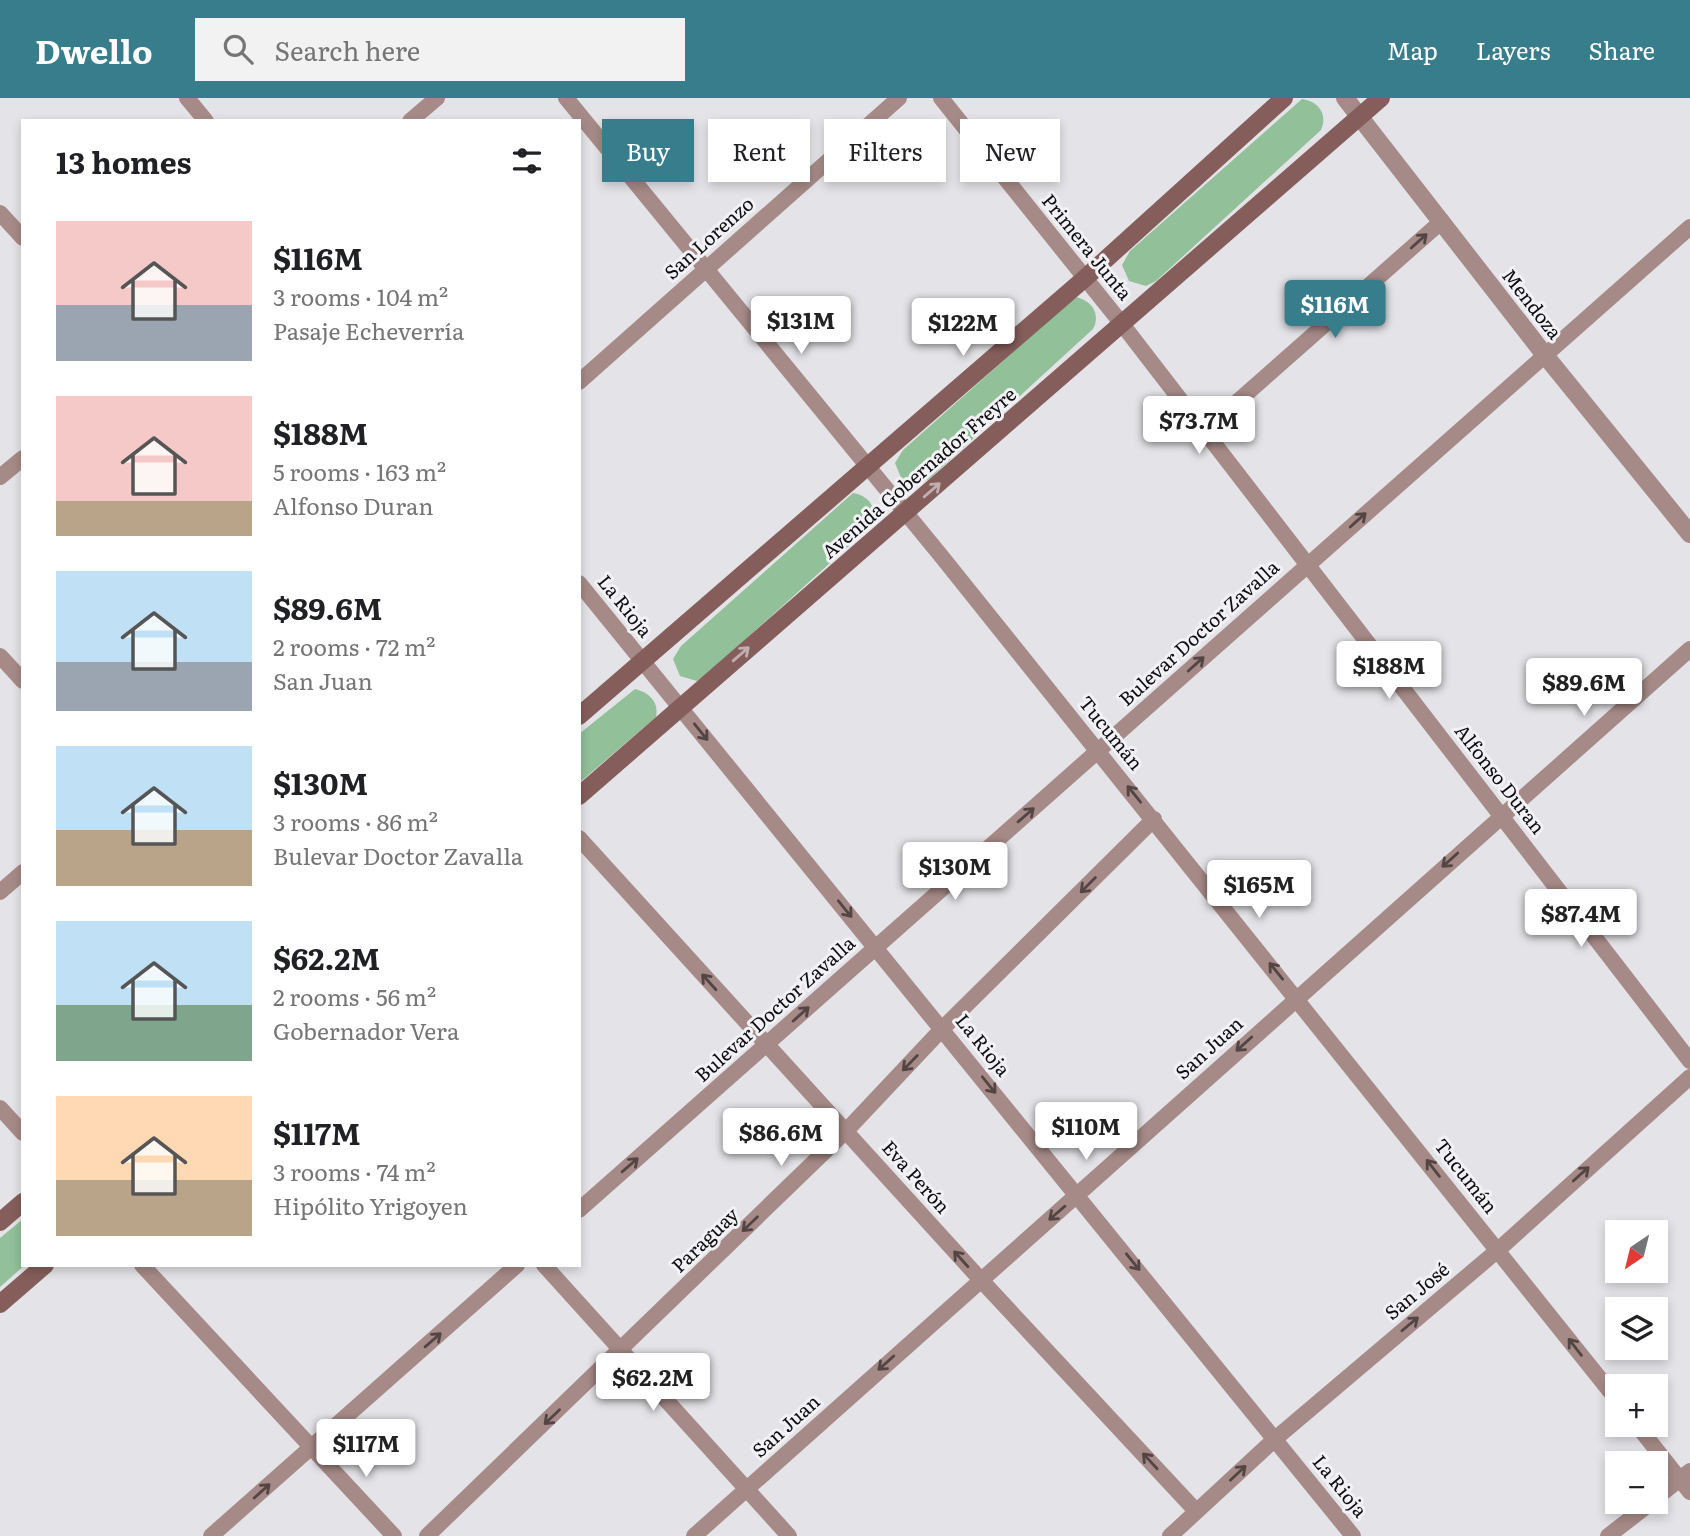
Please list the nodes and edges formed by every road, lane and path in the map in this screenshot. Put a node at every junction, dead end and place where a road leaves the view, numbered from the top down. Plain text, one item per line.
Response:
1 (187, 98) edge
2 (436, 98) edge
3 (566, 98) edge
4 (899, 98) edge
5 (942, 98) edge
6 (1284, 98) edge
7 (1345, 98) edge
8 (1381, 98) edge
9 (1360, 116) junction
10 (204, 119) edge
11 (413, 119) edge
12 (0, 213) edge
13 (1441, 221) junction
14 (1690, 227) edge
15 (21, 235) edge
16 (706, 269) junction
17 (1084, 279) junction
18 (1122, 324) junction
19 (1544, 354) junction
20 (581, 380) edge
21 (1203, 432) junction
22 (21, 460) edge
23 (867, 466) junction
24 (0, 478) edge
25 (907, 512) junction
26 (1690, 534) edge
27 (1307, 565) junction
28 (581, 585) edge
29 (1690, 649) edge
30 (0, 656) edge
31 (642, 661) junction
32 (21, 679) edge
33 (680, 706) junction
34 (581, 714) edge
35 (1098, 751) junction
36 (581, 794) edge
37 (1501, 814) junction
38 (1154, 819) junction
39 (581, 840) edge
40 (21, 874) edge
41 (0, 892) edge
42 (876, 947) junction
43 (1297, 997) junction
44 (943, 1029) junction
45 (766, 1045) junction
46 (1690, 1061) edge
47 (1690, 1077) edge
48 (0, 1108) edge
49 (21, 1131) edge
50 (846, 1131) junction
51 (1078, 1194) junction
52 (21, 1204) edge
53 (581, 1208) edge
54 (0, 1222) edge
55 (1498, 1250) junction
56 (43, 1267) edge
57 (144, 1267) edge
58 (515, 1267) edge
59 (546, 1267) edge
60 (980, 1279) junction
61 (0, 1304) edge
62 (621, 1351) junction
63 (1605, 1385) edge
64 (1648, 1437) edge
65 (1275, 1439) junction
66 (312, 1447) junction
67 (1687, 1481) edge
68 (747, 1489) junction
69 (1668, 1492) edge
70 (1196, 1511) junction
71 (1636, 1514) edge
72 (211, 1536) edge
73 (394, 1536) edge
74 (427, 1536) edge
75 (694, 1536) edge
76 (789, 1536) edge
77 (1170, 1536) edge
78 (1353, 1536) edge
79 (1608, 1536) edge

1 - 10 street
2 - 11 street
3 - 16 street, Tucumán
4 - 16 street, San Lorenzo
5 - 17 street, Primera Junta
6 - 17 main road, Avenida Gobernador Freyre
7 - 9 street, Mendoza
8 - 9 main road, Avenida Gobernador Freyre
9 - 13 street, Mendoza
9 - 18 main road, Avenida Gobernador Freyre
12 - 15 street
13 - 19 street, Mendoza
21 -> 13 street
14 - 19 street, Bulevar Doctor Zavalla
16 - 20 street, San Lorenzo
16 - 23 street, Tucumán
17 - 18 street, Primera Junta
17 - 23 main road, Avenida Gobernador Freyre
18 - 21 street, Alfonso Duran
25 -> 18 main road, Avenida Gobernador Freyre
19 - 26 street, Mendoza
27 -> 19 street, Bulevar Doctor Zavalla
21 - 27 street, Alfonso Duran
22 - 24 street
23 - 25 street, Tucumán
23 - 31 main road, Avenida Gobernador Freyre
33 -> 25 main road, Avenida Gobernador Freyre
25 - 35 street, Tucumán
35 -> 27 street, Bulevar Doctor Zavalla
27 - 37 street, Alfonso Duran
28 - 31 street, La Rioja
29 - 37 street, San Juan
30 - 32 street
31 - 33 street, La Rioja
31 - 34 main road, Avenida Gobernador Freyre
33 - 36 main road, Avenida Gobernador Freyre
33 -> 42 street, La Rioja
38 -> 35 street, Tucumán
42 -> 35 street, Bulevar Doctor Zavalla
37 -> 43 street, San Juan
37 - 46 street, Alfonso Duran
43 -> 38 street, Tucumán
38 -> 44 street, Paraguay
45 -> 39 street, Eva Perón
40 - 41 street
42 - 44 street, La Rioja
45 -> 42 street, Bulevar Doctor Zavalla
43 -> 51 street, San Juan
55 -> 43 street, Tucumán
44 -> 50 street, Paraguay
44 -> 51 street, La Rioja
45 - 50 street, Eva Perón
53 -> 45 street, Bulevar Doctor Zavalla
55 -> 47 street, San José
48 - 49 street
60 -> 50 street, Eva Perón
50 -> 62 street, Paraguay
51 -> 60 street, San Juan
51 -> 65 street, La Rioja
52 - 54 main road
63 -> 55 street, Tucumán
65 -> 55 street, San José
56 - 61 main road
57 - 66 street
66 -> 58 street
59 - 62 street
60 -> 68 street, San Juan
70 -> 60 street, Eva Perón
62 - 68 street
62 -> 74 street, Paraguay
64 - 67 street
70 -> 65 street, San José
65 - 78 street, La Rioja
72 -> 66 street
66 - 73 street
67 - 69 street
68 - 75 street, San Juan
68 - 76 street
70 - 77 street, San José
71 - 79 street

